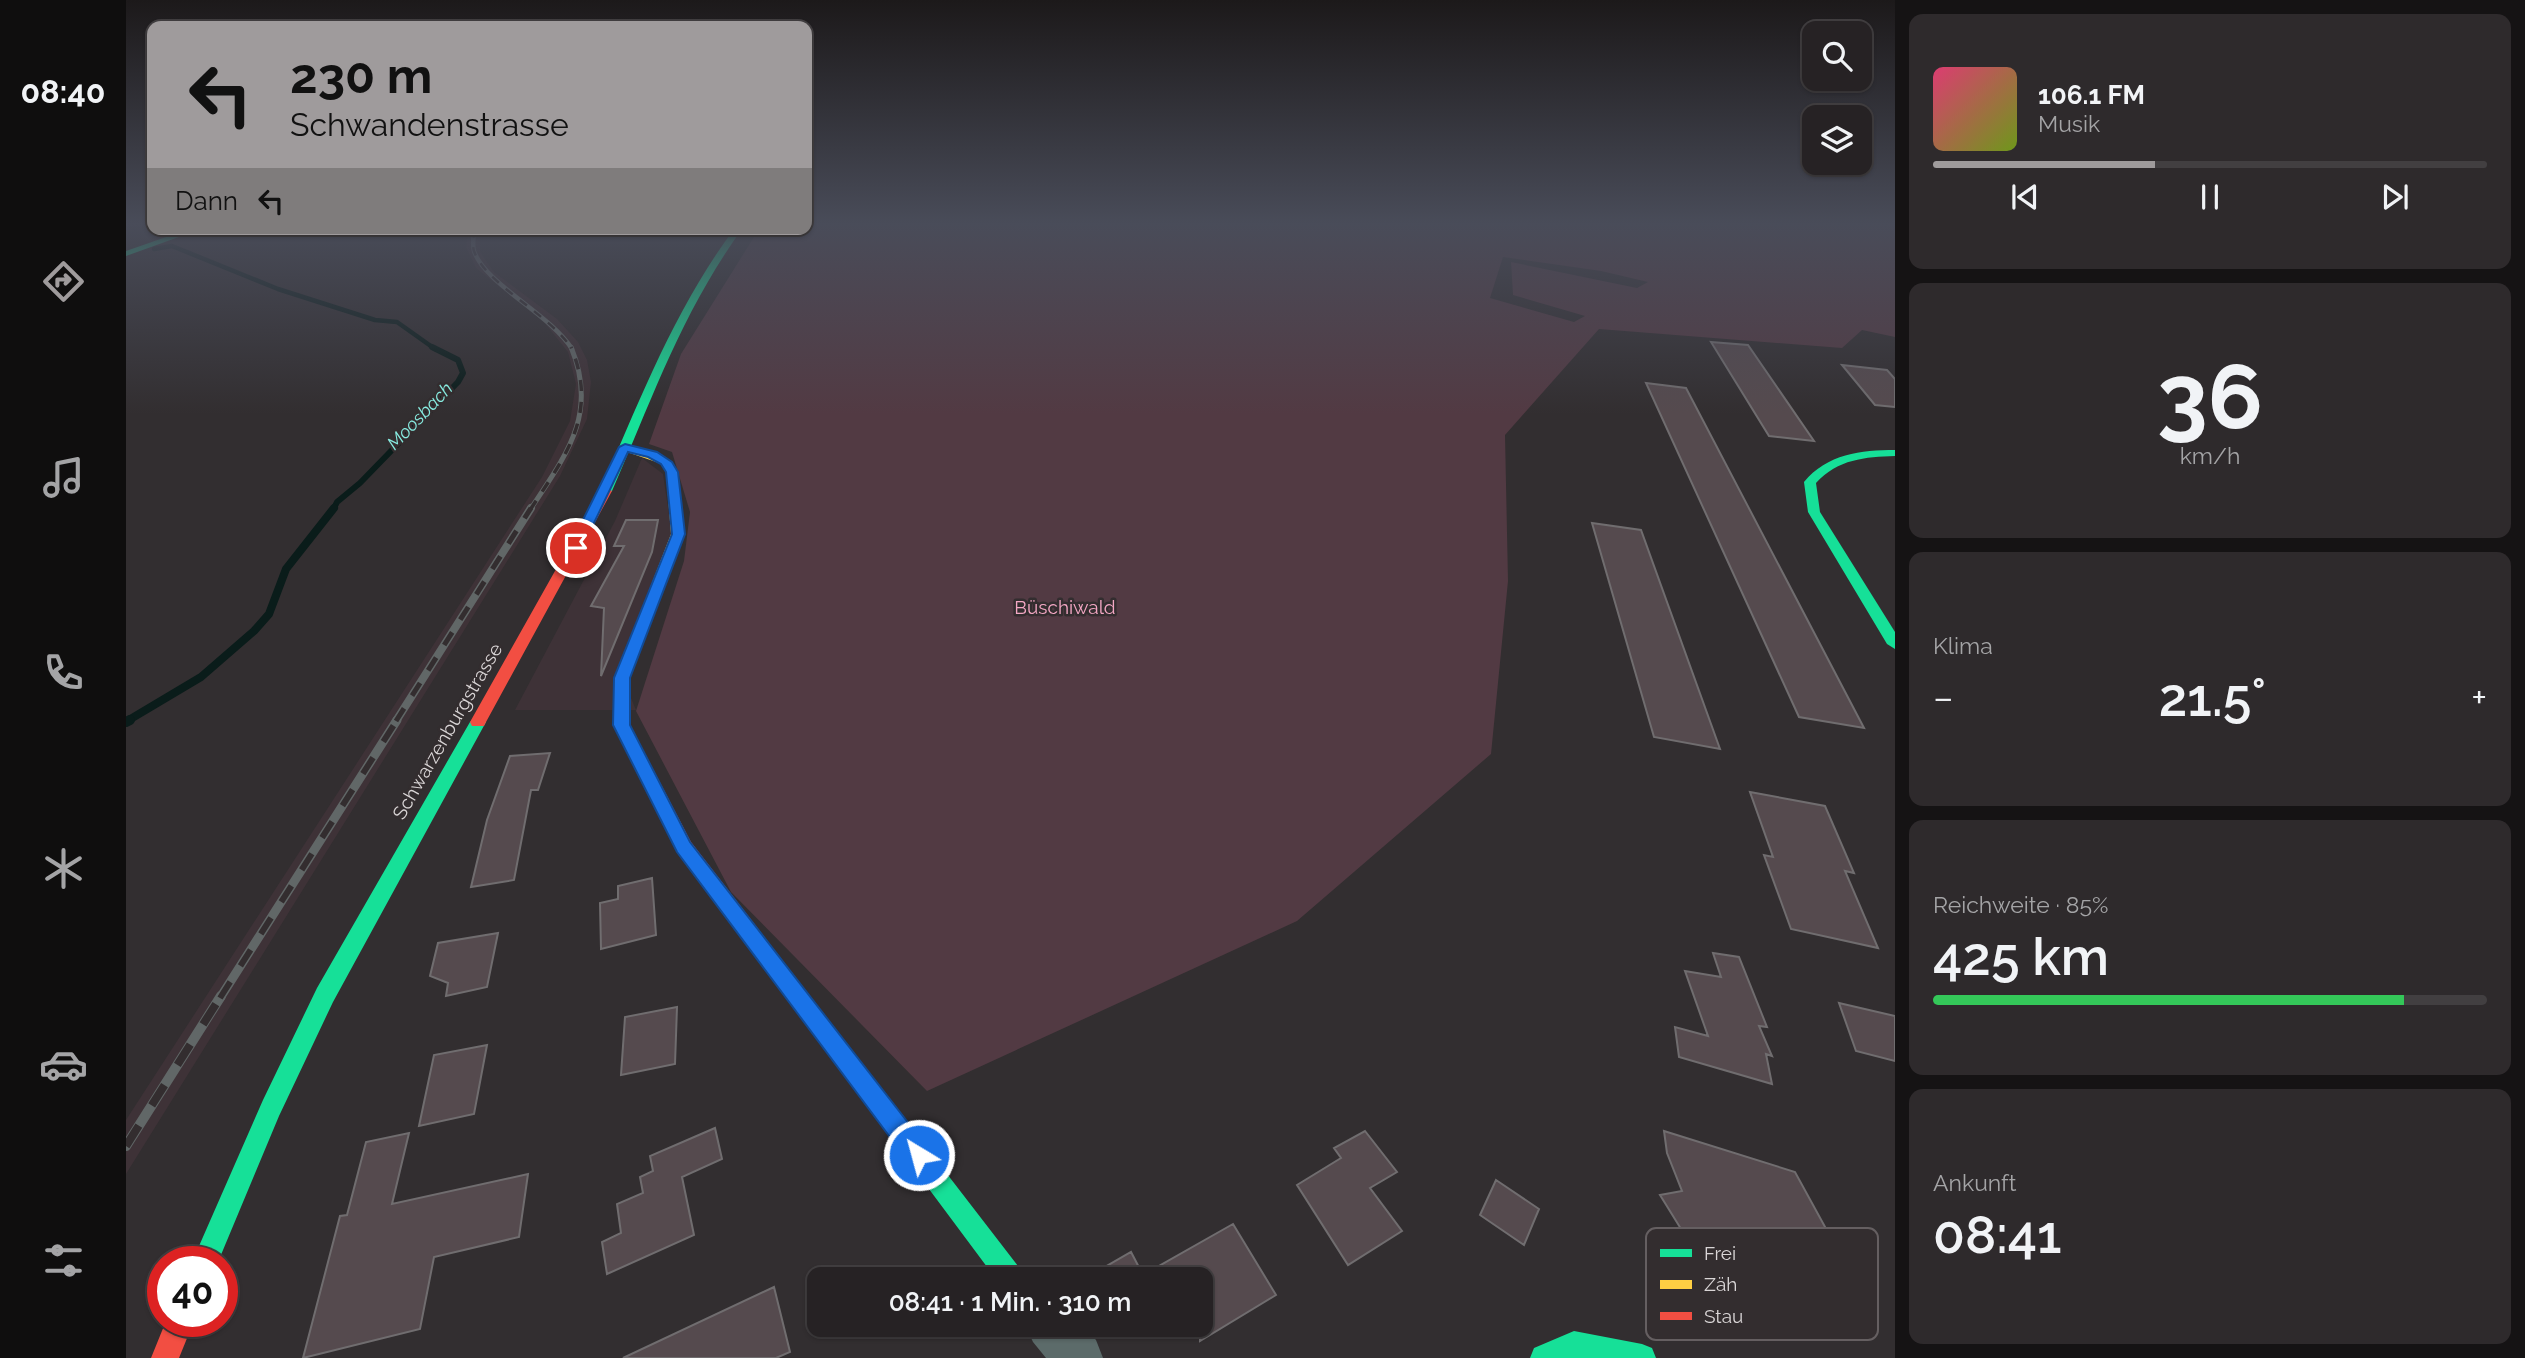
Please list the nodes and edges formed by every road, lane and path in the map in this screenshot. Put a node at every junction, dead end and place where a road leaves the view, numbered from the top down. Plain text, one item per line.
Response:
1 (693, 287) edge
2 (625, 447) junction
3 (1895, 453) edge
4 (1895, 644) edge
5 (212, 1246) edge
6 (1003, 1267) edge
7 (174, 1337) edge
8 (1060, 1337) edge
9 (165, 1358) edge
10 (1078, 1358) edge
11 (1544, 1358) edge
12 (1642, 1358) edge

1 - 2 main road, Schwarzenburgstrasse
2 - 5 main road, Schwarzenburgstrasse
2 - 6 main road
3 - 4 main road
7 - 9 main road
8 - 10 street
11 - 12 main road

